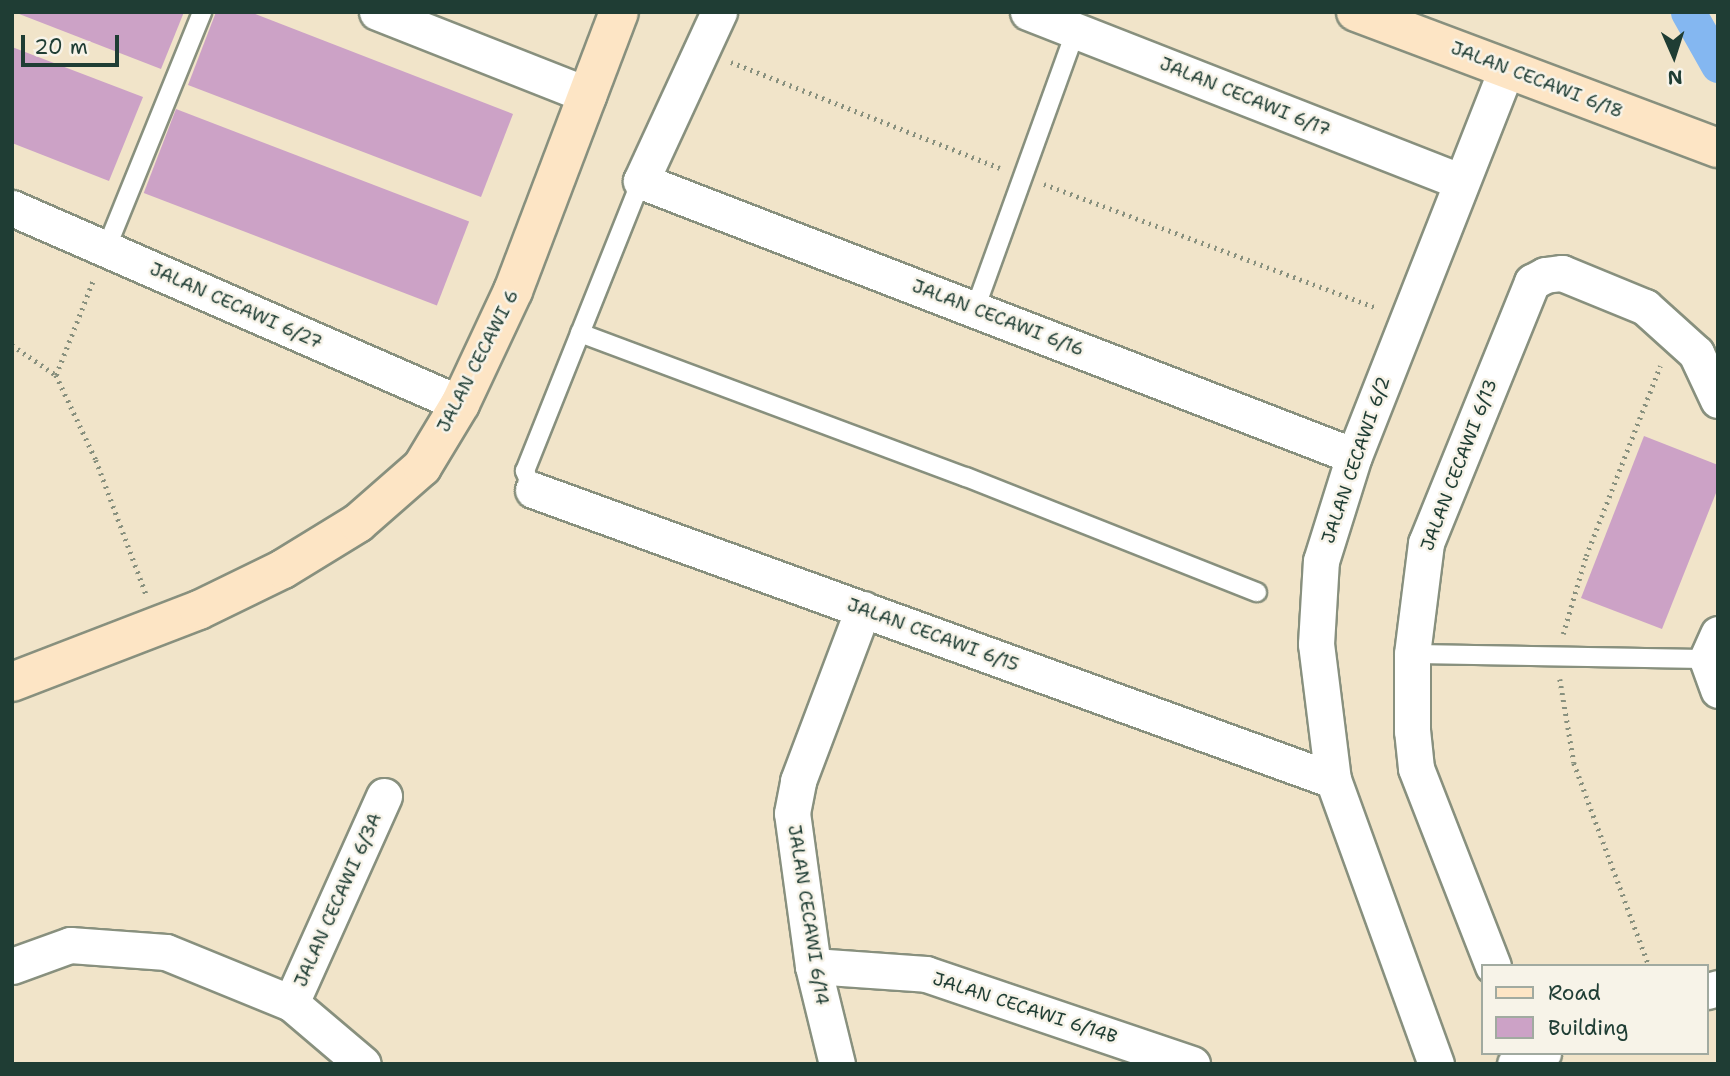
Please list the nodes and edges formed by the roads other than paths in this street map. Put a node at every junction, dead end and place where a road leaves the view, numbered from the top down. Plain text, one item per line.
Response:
1 (202, 12) edge
2 (377, 12) edge
3 (619, 12) edge
4 (719, 12) edge
5 (1028, 12) edge
6 (1356, 12) edge
7 (1076, 30) junction
8 (1507, 68) junction
9 (588, 95) junction
10 (1718, 148) edge
11 (641, 181) junction
12 (1461, 182) junction
13 (12, 208) edge
14 (106, 249) junction
15 (975, 309) junction
16 (580, 333) junction
17 (1718, 400) edge
18 (460, 404) junction
19 (1354, 456) junction
20 (533, 490) joint
21 (1257, 592) dead end
22 (863, 609) junction
23 (1412, 654) junction
24 (1714, 661) edge
25 (12, 682) edge
26 (1333, 780) junction
27 (384, 796) dead end
28 (1492, 964) edge
29 (12, 966) edge
30 (813, 966) junction
31 (291, 1003) junction
32 (1186, 1063) edge
33 (363, 1064) edge
34 (837, 1064) edge
35 (1436, 1064) edge

1 - 14 lane
2 - 9 street
3 - 9 street, JALAN CECAWI 6
4 - 11 street
5 - 7 street, JALAN CECAWI 6/17
6 - 8 street, JALAN CECAWI 6/18
7 - 12 street, JALAN CECAWI 6/17
7 - 15 lane
8 - 10 street, JALAN CECAWI 6/18
8 - 12 street, JALAN CECAWI 6/2
9 - 18 street, JALAN CECAWI 6
11 - 15 street, JALAN CECAWI 6/16
11 - 16 lane
12 - 19 street, JALAN CECAWI 6/2
13 - 14 street, JALAN CECAWI 6/27
14 - 18 street, JALAN CECAWI 6/27
15 - 19 street, JALAN CECAWI 6/16
16 - 20 lane
16 - 21 lane
17 - 23 street, JALAN CECAWI 6/13
18 - 25 street, JALAN CECAWI 6
19 - 26 street, JALAN CECAWI 6/2
20 - 22 street, JALAN CECAWI 6/15
22 - 26 street, JALAN CECAWI 6/15
22 - 30 street, JALAN CECAWI 6/14
23 - 24 lane
23 - 28 street, JALAN CECAWI 6/13
26 - 35 street, JALAN CECAWI 6/2
27 - 31 street, JALAN CECAWI 6/3A
29 - 31 street
30 - 32 street, JALAN CECAWI 6/14B
30 - 34 street, JALAN CECAWI 6/14
31 - 33 street

